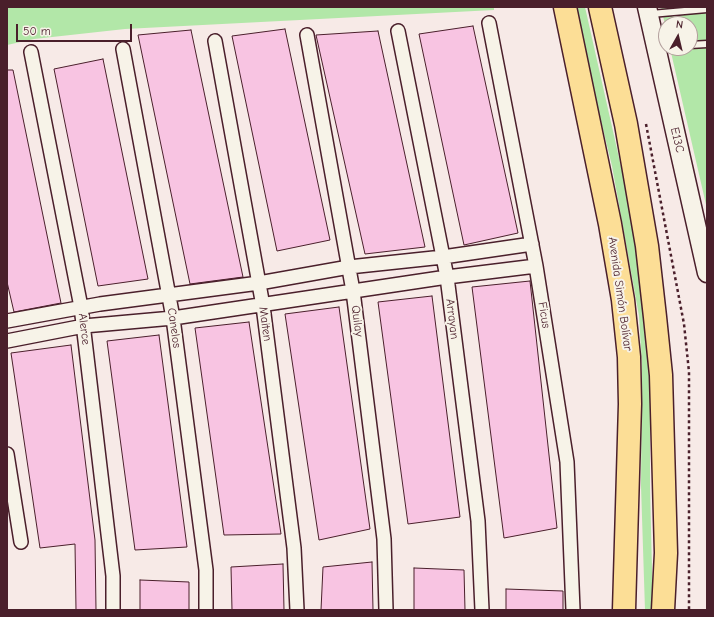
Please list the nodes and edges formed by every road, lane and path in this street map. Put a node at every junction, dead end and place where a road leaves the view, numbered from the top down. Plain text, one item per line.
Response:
1 (565, 7) edge
2 (600, 7) edge
3 (707, 9) edge
4 (648, 10) edge
5 (489, 23) dead end
6 (398, 31) dead end
7 (307, 35) dead end
8 (215, 41) dead end
9 (124, 49) dead end
10 (31, 52) dead end
11 (532, 244) junction
12 (443, 257) junction
13 (536, 266) junction
14 (349, 267) junction
15 (707, 273) edge
16 (447, 277) junction
17 (259, 283) junction
18 (353, 291) junction
19 (169, 295) junction
20 (263, 306) junction
21 (81, 307) junction
22 (173, 318) junction
23 (7, 321) edge
24 (84, 326) junction
25 (7, 341) edge
26 (7, 454) edge
27 (20, 542) dead end
28 (113, 610) edge
29 (206, 610) edge
30 (297, 610) edge
31 (386, 610) edge
32 (482, 610) edge
33 (573, 610) edge
34 (624, 610) edge
35 (663, 610) edge

1 - 34 highway, Avenida Simón Bolívar
2 - 35 highway
3 - 4 lane
4 - 15 street, E13C
5 - 11 street, Ficus
6 - 12 street, Arrayan
7 - 14 street, Quilay
8 - 17 street, Maiten
9 - 19 street, Canelos
10 - 21 street, Alerce
11 - 12 street
11 - 13 street, Ficus
12 - 14 street
12 - 16 street, Arrayan
13 - 16 street
13 - 33 street, Ficus
14 - 17 street
14 - 18 street, Quilay
16 - 18 street
16 - 32 street, Arrayan
17 - 19 street
17 - 20 street, Maiten
18 - 20 street
18 - 31 street, Quilay
19 - 21 street
19 - 22 street, Canelos
20 - 22 street
20 - 30 street, Maiten
21 - 23 street
21 - 24 street, Alerce
22 - 24 street
22 - 29 street, Canelos
24 - 25 street
24 - 28 street, Alerce
26 - 27 street

